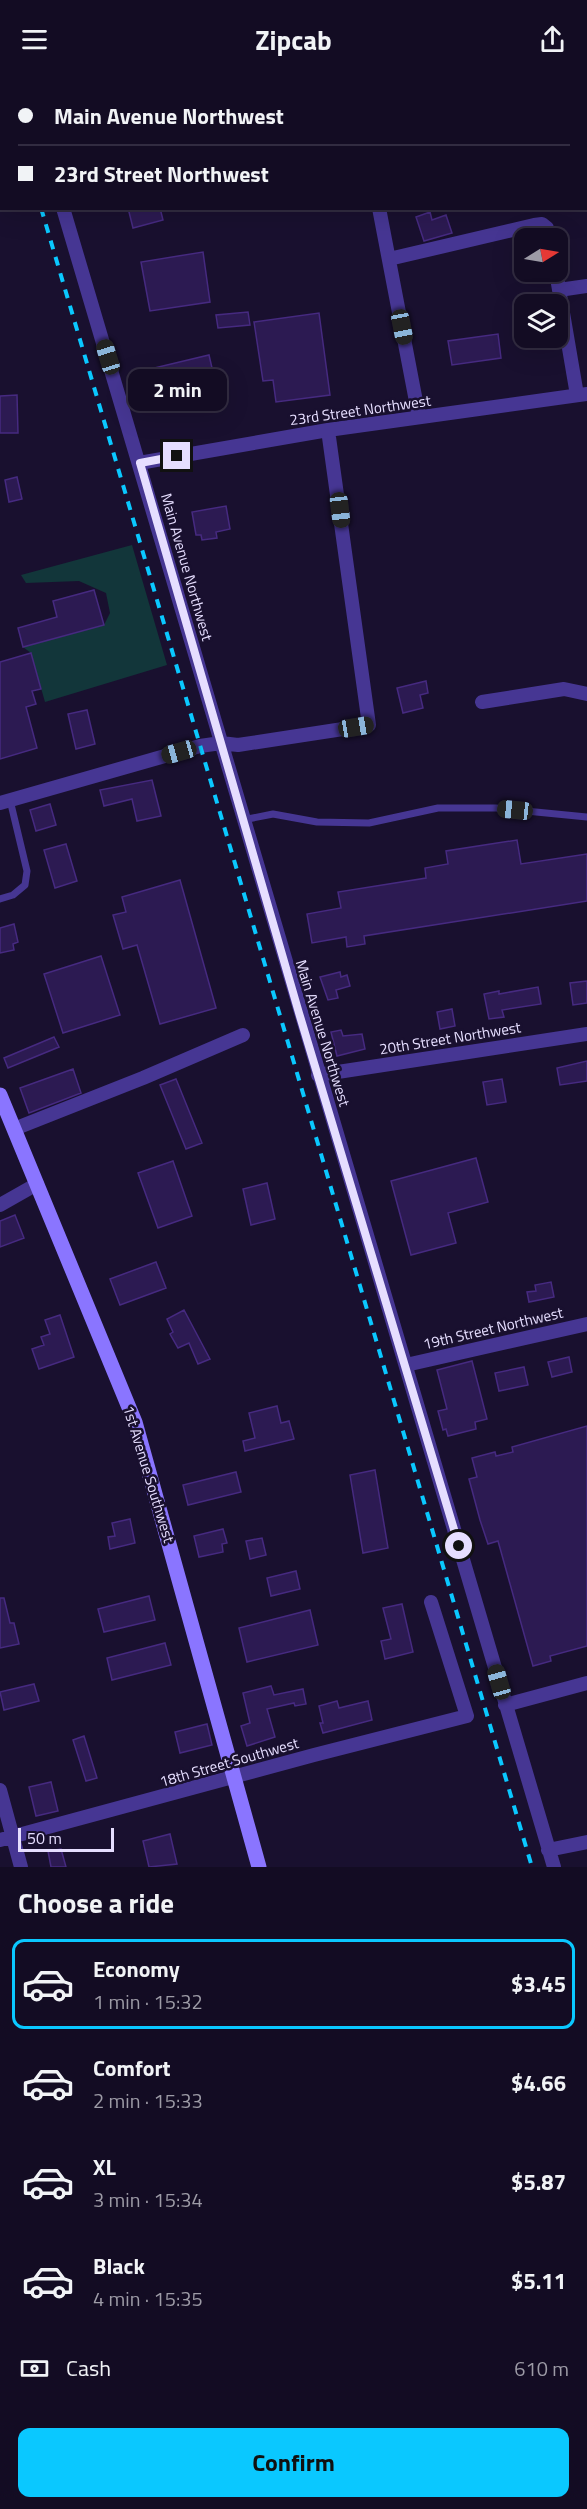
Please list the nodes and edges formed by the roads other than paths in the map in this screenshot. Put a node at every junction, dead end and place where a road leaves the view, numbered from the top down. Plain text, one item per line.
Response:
1 (64, 210) edge
2 (379, 210) edge
3 (521, 228) edge
4 (547, 228) edge
5 (514, 230) edge
6 (389, 259) junction
7 (557, 282) edge
8 (587, 286) edge
9 (559, 290) junction
10 (582, 395) edge
11 (420, 417) junction
12 (328, 430) junction
13 (140, 463) junction
14 (587, 694) edge
15 (482, 702) dead end
16 (221, 743) junction
17 (5, 801) edge
18 (587, 817) edge
19 (243, 820) junction
20 (0, 899) edge
21 (587, 1034) edge
22 (243, 1035) dead end
23 (318, 1075) junction
24 (0, 1095) edge
25 (14, 1129) junction
26 (37, 1184) junction
27 (0, 1205) edge
28 (587, 1324) edge
29 (406, 1365) junction
30 (431, 1602) dead end
31 (587, 1683) edge
32 (505, 1705) junction
33 (234, 1778) junction
34 (0, 1790) edge
35 (6, 1839) edge
36 (587, 1842) edge
37 (548, 1851) junction
38 (21, 1867) edge
39 (259, 1867) edge
40 (554, 1867) edge

1 - 13 street, Main Avenue Northwest
2 - 6 street
3 - 4 street
5 - 6 street
6 - 11 street
7 - 9 street
8 - 9 street
9 - 10 street
10 - 11 street, 23rd Street Northwest
11 - 12 street, 23rd Street Northwest
12 - 13 street, 23rd Street Northwest
12 - 16 street
13 - 16 street, Main Avenue Northwest
14 - 15 street
16 - 17 street
16 - 19 street, Main Avenue Northwest
17 - 20 lane
18 - 19 lane
19 - 23 street, Main Avenue Northwest
21 - 23 street, 20th Street Northwest
22 - 25 street
23 - 29 street, Main Avenue Northwest
24 - 25 main road, 1st Avenue Southwest
25 - 26 main road, 1st Avenue Southwest
26 - 27 street
26 - 33 main road, 1st Avenue Southwest
28 - 29 street, 19th Street Northwest
29 - 32 street, Main Avenue Northwest
30 - 33 street, 18th Street Southwest
31 - 32 street
32 - 37 street, Main Avenue Northwest
33 - 35 street, 18th Street Southwest
33 - 39 main road, 1st Avenue Southwest
34 - 35 street
35 - 38 street
36 - 37 street
37 - 40 street, Main Avenue Northwest

